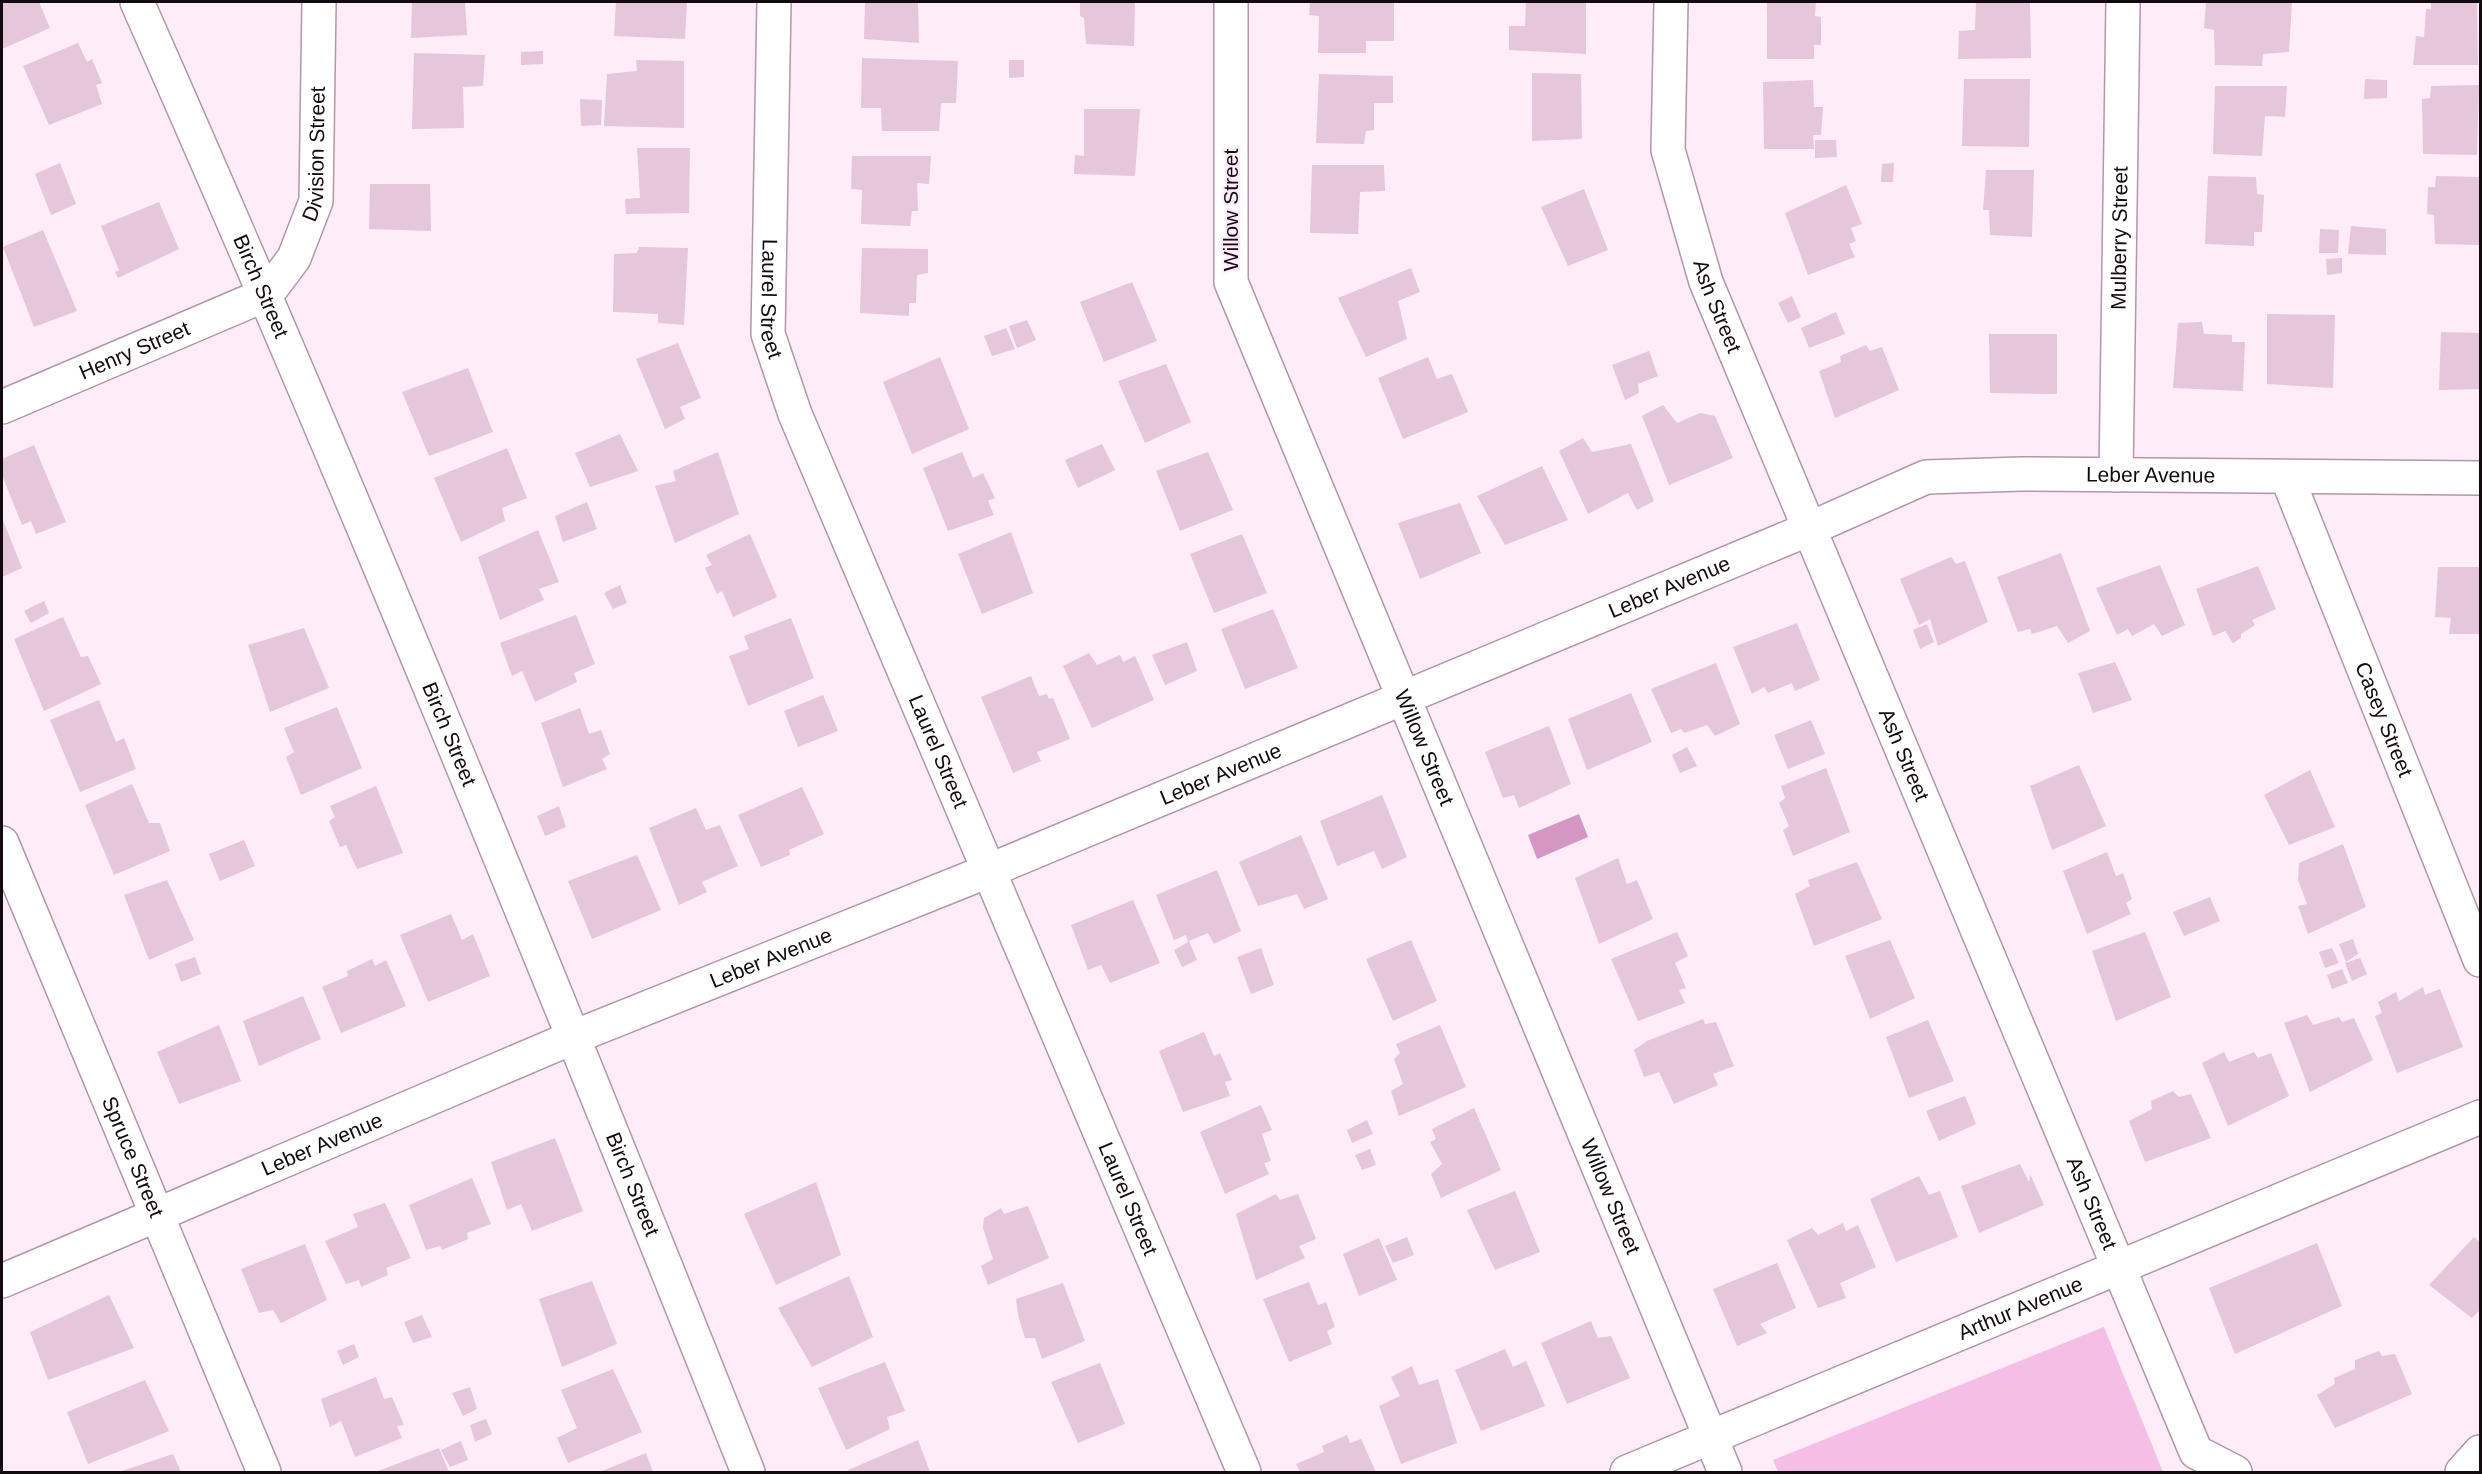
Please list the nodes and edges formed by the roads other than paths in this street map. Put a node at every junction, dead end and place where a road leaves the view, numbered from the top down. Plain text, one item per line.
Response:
1 (137, 2) edge
2 (319, 2) edge
3 (774, 2) edge
4 (1231, 2) edge
5 (1671, 2) edge
6 (2123, 2) edge
7 (267, 294) junction
8 (2, 407) edge
9 (2116, 475) junction
10 (2288, 477) junction
11 (2481, 478) edge
12 (1809, 529) junction
13 (1402, 698) junction
14 (2, 843) edge
15 (988, 871) junction
16 (2481, 960) edge
17 (574, 1037) junction
18 (2481, 1117) edge
19 (157, 1216) junction
20 (2119, 1268) junction
21 (2, 1281) edge
22 (1710, 1437) junction
23 (2481, 1452) edge
24 (264, 1473) edge
25 (748, 1473) edge
26 (1244, 1473) edge
27 (1627, 1473) edge
28 (1725, 1473) edge
29 (2235, 1473) edge
30 (2462, 1473) edge

1 - 7 street, Birch Street
2 - 7 street, Division Street
3 - 15 street, Laurel Street
4 - 13 street, Willow Street
5 - 12 street, Ash Street
6 - 9 street, Mulberry Street
7 - 8 street, Henry Street
7 - 17 street, Birch Street
9 - 10 street, Leber Avenue
9 - 12 street, Leber Avenue
10 - 11 street, Leber Avenue
10 - 16 street, Casey Street
12 - 13 street, Leber Avenue
12 - 20 street, Ash Street
13 - 15 street, Leber Avenue
13 - 22 street, Willow Street
14 - 19 street, Spruce Street
15 - 17 street, Leber Avenue
15 - 26 street, Laurel Street
17 - 19 street, Leber Avenue
17 - 25 street, Birch Street
18 - 20 street, Arthur Avenue
19 - 21 street, Leber Avenue
19 - 24 street, Spruce Street
20 - 22 street, Arthur Avenue
20 - 29 street, Ash Street
22 - 27 street, Arthur Avenue
22 - 28 street, Willow Street
23 - 30 street

